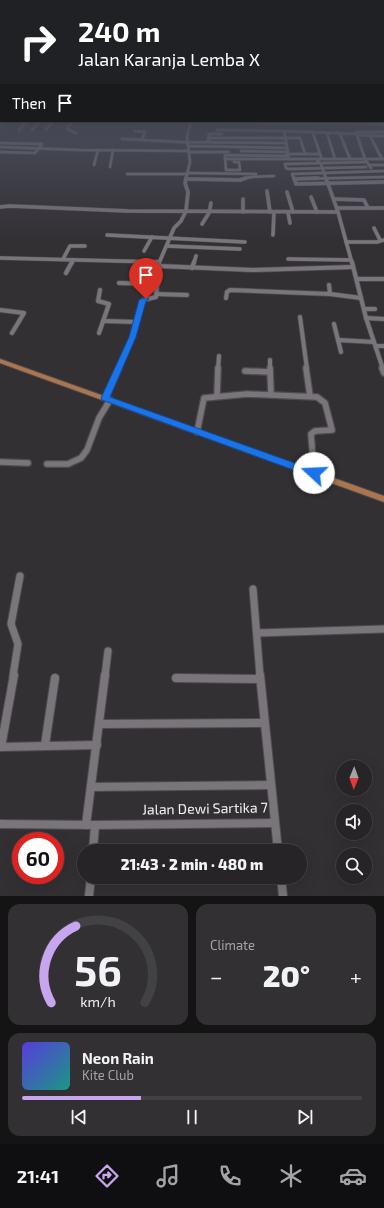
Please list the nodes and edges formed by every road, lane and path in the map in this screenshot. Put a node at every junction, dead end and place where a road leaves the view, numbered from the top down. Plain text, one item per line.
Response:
1 (96, 156) edge
2 (112, 156) edge
3 (189, 156) edge
4 (288, 156) junction
5 (321, 156) edge
6 (334, 156) edge
7 (349, 156) edge
8 (365, 156) edge
9 (322, 159) junction
10 (335, 159) junction
11 (350, 159) junction
12 (383, 159) edge
13 (317, 160) junction
14 (225, 161) junction
15 (290, 164) junction
16 (321, 164) junction
17 (368, 164) junction
18 (94, 165) dead end
19 (384, 165) edge
20 (110, 167) dead end
21 (322, 169) junction
22 (384, 171) edge
23 (373, 172) junction
24 (127, 174) dead end
25 (188, 174) junction
26 (270, 174) dead end
27 (324, 174) junction
28 (274, 176) dead end
29 (378, 177) junction
30 (384, 177) edge
31 (186, 179) junction
32 (294, 179) junction
33 (326, 179) junction
34 (384, 182) edge
35 (328, 184) junction
36 (266, 191) dead end
37 (287, 192) dead end
38 (311, 197) dead end
39 (243, 199) dead end
40 (334, 199) junction
41 (211, 202) dead end
42 (0, 207) edge
43 (368, 208) junction
44 (384, 208) edge
45 (337, 210) junction
46 (186, 211) junction
47 (210, 212) junction
48 (243, 212) junction
49 (272, 212) junction
50 (288, 212) junction
51 (293, 212) junction
52 (317, 212) junction
53 (290, 223) dead end
54 (202, 224) dead end
55 (374, 228) dead end
56 (107, 235) dead end
57 (273, 235) dead end
58 (152, 237) junction
59 (170, 238) junction
60 (382, 240) edge
61 (245, 242) dead end
62 (346, 242) junction
63 (85, 246) dead end
64 (167, 246) junction
65 (240, 249) dead end
66 (144, 252) dead end
67 (196, 256) dead end
68 (0, 258) edge
69 (63, 259) junction
70 (288, 259) dead end
71 (73, 260) junction
72 (351, 260) junction
73 (159, 264) junction
74 (192, 268) junction
75 (353, 268) junction
76 (66, 273) dead end
77 (357, 279) junction
78 (384, 279) edge
79 (119, 283) dead end
80 (158, 284) junction
81 (328, 285) dead end
82 (100, 290) dead end
83 (156, 294) junction
84 (330, 294) junction
85 (187, 295) dead end
86 (226, 298) dead end
87 (361, 298) junction
88 (364, 309) junction
89 (375, 309) dead end
90 (0, 310) edge
91 (300, 317) dead end
92 (366, 318) junction
93 (384, 319) edge
94 (104, 321) junction
95 (137, 322) junction
96 (334, 324) dead end
97 (12, 333) dead end
98 (99, 333) dead end
99 (338, 340) junction
100 (375, 344) junction
101 (384, 346) edge
102 (340, 352) dead end
103 (219, 356) dead end
104 (270, 360) dead end
105 (0, 361) edge
106 (245, 371) dead end
107 (270, 372) junction
108 (384, 373) edge
109 (271, 394) junction
110 (217, 396) junction
111 (310, 396) junction
112 (108, 399) junction
113 (197, 432) junction
114 (0, 462) edge
115 (28, 463) dead end
116 (47, 464) dead end
117 (314, 473) junction
118 (384, 499) edge
119 (20, 576) dead end
120 (254, 589) dead end
121 (384, 629) edge
122 (257, 633) junction
123 (108, 651) dead end
124 (55, 678) dead end
125 (176, 678) dead end
126 (260, 679) junction
127 (264, 723) junction
128 (100, 724) junction
129 (97, 744) junction
130 (45, 745) junction
131 (0, 747) edge
132 (270, 785) junction
133 (91, 787) junction
134 (274, 823) junction
135 (0, 824) edge
136 (91, 825) junction
137 (92, 844) edge
138 (277, 844) edge
139 (90, 884) edge
140 (281, 884) edge
141 (89, 896) edge
142 (283, 896) edge

1 - 18 street
2 - 20 street
3 - 25 street
4 - 13 street
4 - 14 street
4 - 15 street
5 - 9 street
6 - 10 street
7 - 11 street
8 - 17 street
9 - 10 street
9 - 13 street
10 - 11 street
11 - 17 street
12 - 17 street
13 - 16 street
14 - 14 street
15 - 16 street
15 - 21 street
16 - 17 street
16 - 21 street
17 - 19 street
17 - 21 street
21 - 27 street
22 - 23 street
23 - 27 street
23 - 29 street
24 - 25 street
25 - 26 street
25 - 31 street
27 - 32 street
27 - 33 street
28 - 31 street
29 - 30 street
29 - 33 street
31 - 46 street
32 - 33 street
32 - 35 street
33 - 35 street
34 - 35 street
35 - 40 street
36 - 49 street
37 - 51 street
38 - 52 street
39 - 48 street
40 - 43 street
40 - 45 street
41 - 47 street
42 - 46 street
43 - 44 street
43 - 45 street
45 - 52 street
45 - 62 street
46 - 47 street
46 - 59 street
47 - 48 street
47 - 54 street
48 - 49 street
49 - 50 street
49 - 57 street
50 - 51 street
50 - 53 street
51 - 52 street
55 - 60 street
56 - 58 street
58 - 59 street
58 - 66 street
59 - 61 street
59 - 64 street
60 - 62 street
62 - 72 street
63 - 69 street
64 - 65 street
64 - 73 street
67 - 74 street
68 - 69 street
69 - 71 street
70 - 72 street
71 - 73 street
71 - 76 street
72 - 75 street
73 - 74 street
73 - 80 street
74 - 75 street
75 - 77 street
77 - 78 street
77 - 87 street
79 - 80 street
80 - 83 street
81 - 84 street
82 - 94 street
83 - 85 street
83 - 95 street
84 - 86 street
84 - 87 street
87 - 88 street
88 - 89 street
88 - 92 street
90 - 97 street
91 - 111 street
92 - 93 street
92 - 100 street
94 - 95 street
94 - 98 street
95 - 112 street
96 - 99 street
99 - 100 street
99 - 102 street
100 - 101 street
100 - 108 street
103 - 110 street
104 - 107 street
105 - 112 main road
106 - 107 street
107 - 109 street
109 - 110 street
109 - 111 street
110 - 113 street
111 - 117 street
112 - 113 main road
112 - 116 street
113 - 117 main road
114 - 115 street
117 - 118 main road
119 - 131 street
120 - 122 street, Jalan Dewi Sartika 7
121 - 122 street
122 - 126 street, Jalan Dewi Sartika 7
123 - 128 street
124 - 130 street
125 - 126 street
126 - 127 street, Jalan Dewi Sartika 7
127 - 128 street
127 - 132 street, Jalan Dewi Sartika 7
128 - 129 street
129 - 130 street
129 - 133 street
130 - 131 street
132 - 133 street
132 - 134 street, Jalan Dewi Sartika 7
133 - 136 street
134 - 136 street, Jalan Dewi Sartika 7
134 - 138 street
135 - 136 street, Jalan Dewi Sartika 7
136 - 137 street
139 - 141 street
140 - 142 street

